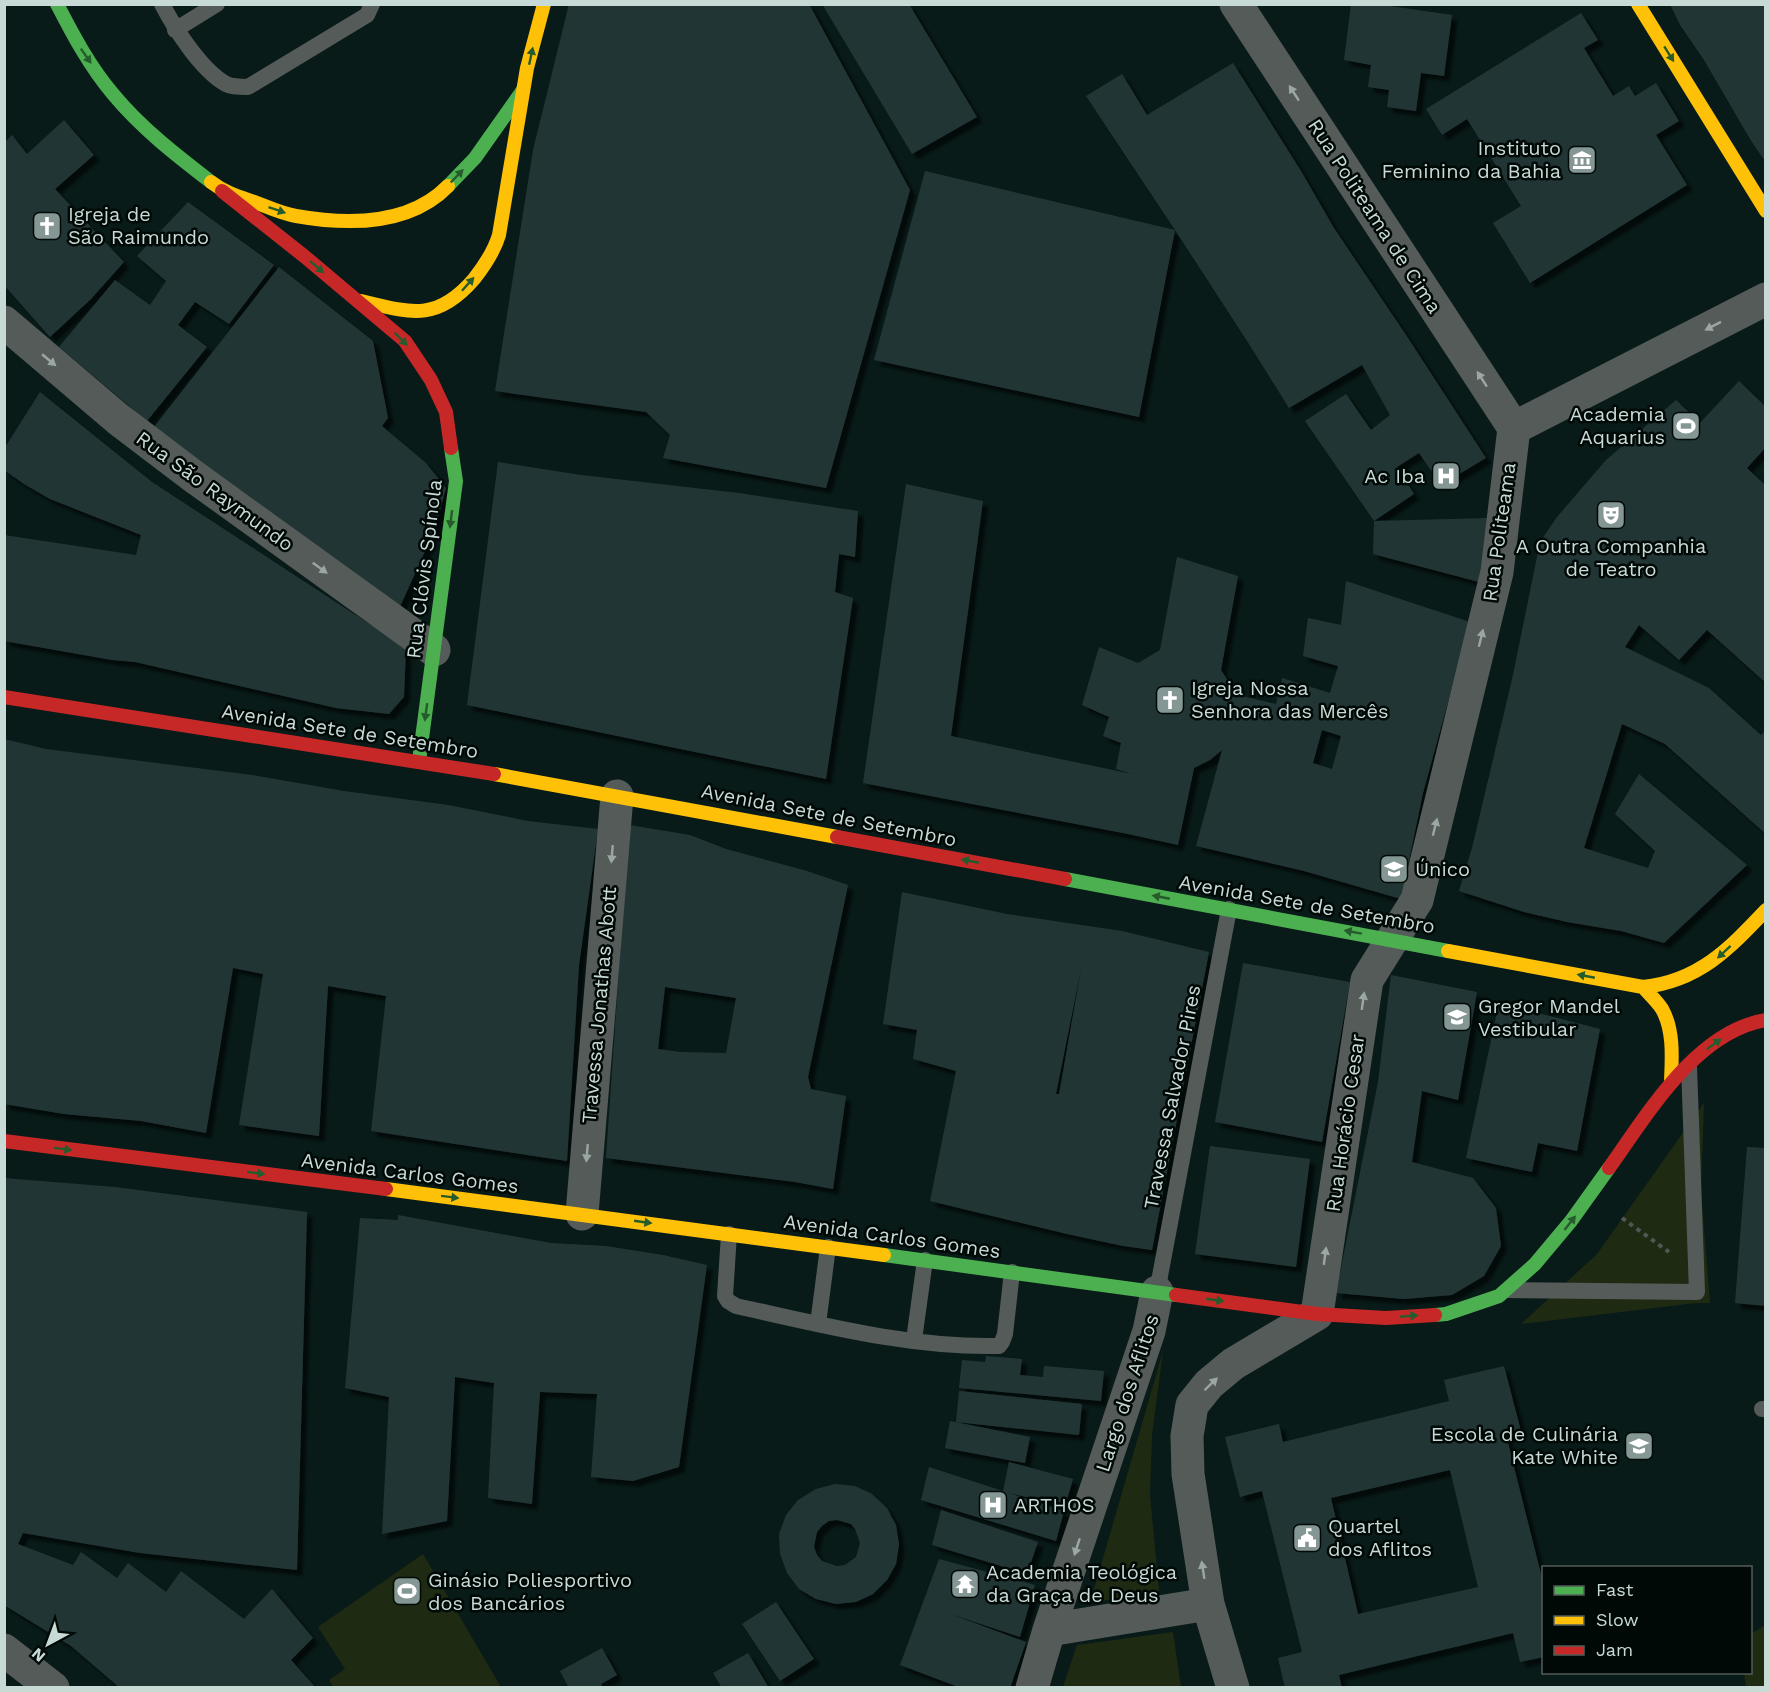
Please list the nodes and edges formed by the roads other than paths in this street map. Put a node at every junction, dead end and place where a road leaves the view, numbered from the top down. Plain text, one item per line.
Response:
1 (57, 4) edge
2 (162, 4) edge
3 (217, 4) edge
4 (372, 4) edge
5 (537, 4) edge
6 (544, 4) edge
7 (1236, 4) edge
8 (1638, 4) edge
9 (538, 22) junction
10 (175, 30) junction
11 (523, 90) junction
12 (222, 191) junction
13 (1766, 211) edge
14 (1766, 299) edge
15 (357, 300) junction
16 (4, 322) edge
17 (1514, 428) junction
18 (434, 650) junction
19 (4, 696) edge
20 (419, 761) junction
21 (617, 796) junction
22 (1229, 909) junction
23 (1766, 910) edge
24 (1392, 939) junction
25 (1643, 987) junction
26 (1766, 1020) edge
27 (1689, 1065) junction
28 (1671, 1081) junction
29 (4, 1141) edge
30 (582, 1214) junction
31 (729, 1234) junction
32 (828, 1247) junction
33 (925, 1260) junction
34 (1012, 1272) junction
35 (1504, 1290) junction
36 (1157, 1292) junction
37 (1317, 1314) junction
38 (818, 1324) junction
39 (915, 1340) junction
40 (1208, 1604) junction
41 (1049, 1630) junction
42 (4, 1650) edge
43 (54, 1688) edge
44 (1032, 1688) edge
45 (1233, 1688) edge

1 -> 12 main road, Rua Clóvis Spínola
2 - 10 lane
3 - 10 lane
4 - 10 lane
5 - 9 main road
6 - 9 main road
17 -> 7 street, Rua Politeama de Cima
8 -> 13 main road
11 -> 9 main road
12 -> 11 main road
15 -> 11 main road
12 -> 15 main road, Rua Clóvis Spínola
14 -> 17 street
15 -> 18 main road, Rua Clóvis Spínola
16 -> 18 street, Rua São Raymundo
24 -> 17 street, Rua Politeama
18 -> 20 main road, Rua Clóvis Spínola
19 - 20 main road, Avenida Sete de Setembro
20 - 21 main road, Avenida Sete de Setembro
22 -> 21 main road, Avenida Sete de Setembro
21 -> 30 street, Travessa Jonathas Abott
24 -> 22 main road, Avenida Sete de Setembro
22 - 36 lane, Travessa Salvador Pires
23 -> 25 main road
25 -> 24 main road, Avenida Sete de Setembro
37 -> 24 street, Rua Horácio Cesar
25 - 28 main road
27 -> 26 main road
27 - 28 main road
27 - 35 lane
35 -> 28 main road, Avenida Carlos Gomes
29 -> 30 main road, Avenida Carlos Gomes
30 -> 31 main road, Avenida Carlos Gomes
31 - 32 main road, Avenida Carlos Gomes
31 - 38 lane
32 - 33 main road, Avenida Carlos Gomes
32 - 38 lane
33 - 34 main road, Avenida Carlos Gomes
33 - 39 lane
34 - 36 main road, Avenida Carlos Gomes
34 - 39 lane
37 -> 35 main road, Avenida Carlos Gomes
36 -> 37 main road, Avenida Carlos Gomes
36 -> 41 street, Largo dos Aflitos
40 -> 37 street
38 - 39 lane
40 - 41 street
40 - 45 street
41 - 44 street, Largo dos Aflitos
42 - 43 street

